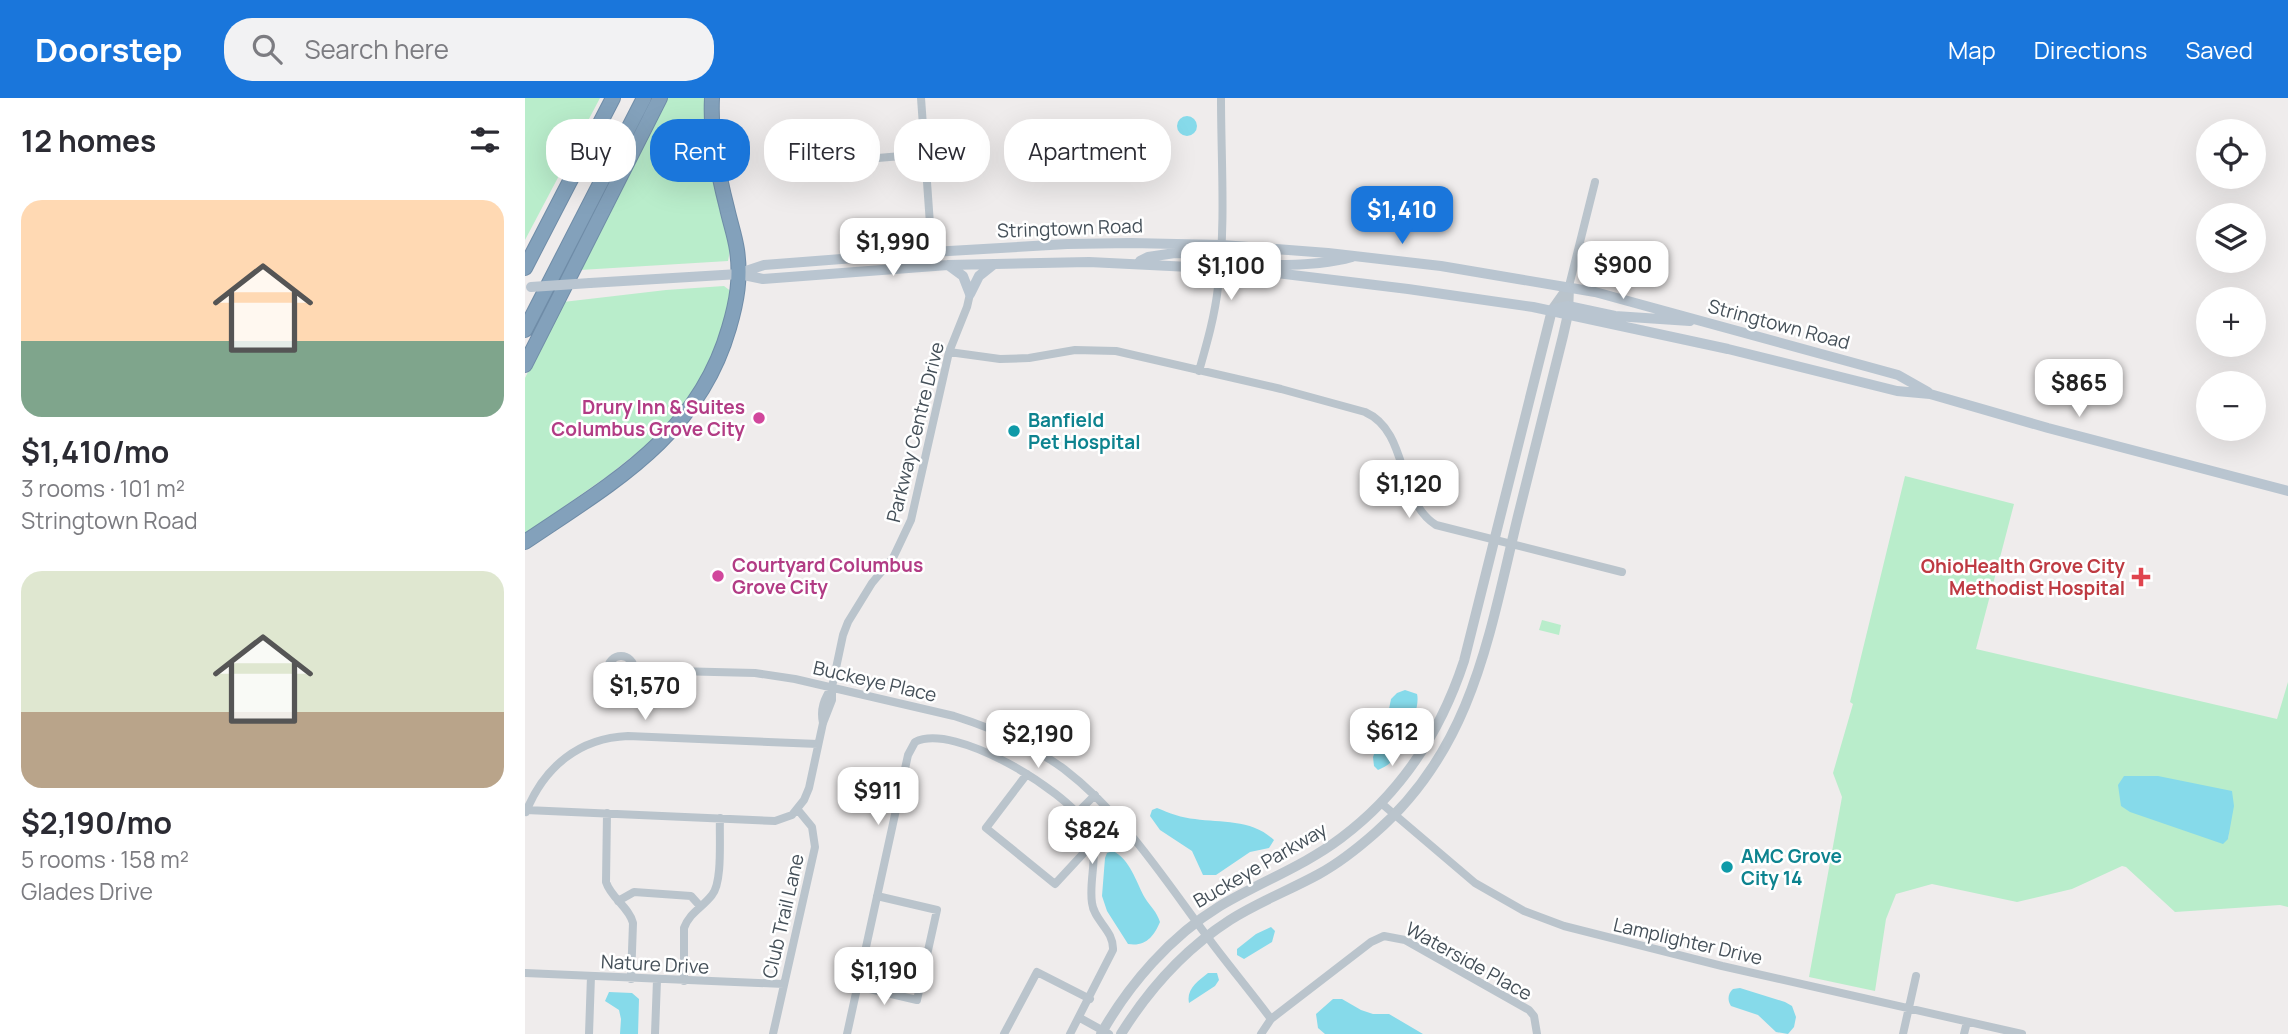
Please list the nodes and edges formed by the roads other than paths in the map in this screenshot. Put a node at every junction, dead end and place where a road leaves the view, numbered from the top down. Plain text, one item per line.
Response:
1 (613, 98) edge
2 (644, 98) edge
3 (660, 98) edge
4 (712, 98) edge
5 (921, 98) edge
6 (1221, 98) edge
7 (922, 119) edge
8 (927, 182) edge
9 (1595, 182) dead end
10 (1222, 245) junction
11 (932, 252) junction
12 (1358, 256) junction
13 (995, 263) junction
14 (1134, 263) junction
15 (948, 265) junction
16 (525, 268) edge
17 (1220, 268) junction
18 (739, 274) junction
19 (825, 274) junction
20 (1569, 286) junction
21 (525, 287) edge
22 (969, 293) junction
23 (1552, 310) junction
24 (1568, 310) junction
25 (1703, 321) junction
26 (525, 330) edge
27 (949, 352) junction
28 (525, 365) edge
29 (1199, 371) junction
30 (1930, 394) junction
31 (2288, 491) edge
32 (1496, 540) junction
33 (525, 542) edge
34 (1512, 544) junction
35 (1622, 572) dead end
36 (634, 670) dead end
37 (832, 687) junction
38 (818, 744) junction
39 (1027, 774) junction
40 (1095, 795) junction
41 (1381, 803) junction
42 (798, 810) junction
43 (526, 812) edge
44 (607, 813) junction
45 (1076, 814) junction
46 (1394, 815) junction
47 (720, 818) junction
48 (1093, 843) junction
49 (877, 896) junction
50 (618, 901) junction
51 (700, 906) junction
52 (1197, 921) junction
53 (1207, 937) junction
54 (525, 973) edge
55 (591, 976) junction
56 (1916, 976) dead end
57 (631, 979) junction
58 (657, 980) junction
59 (684, 981) junction
60 (784, 984) junction
61 (857, 986) junction
62 (1090, 999) junction
63 (1909, 1008) junction
64 (1080, 1018) junction
65 (1271, 1019) junction
66 (1967, 1022) junction
67 (1998, 1031) edge
68 (1104, 1033) edge
69 (1906, 1033) edge
70 (589, 1034) edge
71 (655, 1034) edge
72 (773, 1034) edge
73 (847, 1034) edge
74 (1004, 1034) edge
75 (1070, 1034) edge
76 (1121, 1034) edge
77 (1261, 1034) edge
78 (1537, 1034) edge
79 (1964, 1034) edge
80 (2022, 1034) edge

1 - 16 highway
2 - 26 highway
3 - 28 highway
4 - 18 highway
5 - 7 street
6 - 10 street
8 - 11 street
9 - 20 street, Buckeye Parkway
10 - 11 main road, Stringtown Road
10 - 12 main road, Stringtown Road
10 - 14 main road
10 - 17 street
11 - 18 main road, Stringtown Road
11 - 19 main road
12 - 17 main road
12 - 20 main road, Stringtown Road
13 - 14 main road, Stringtown Road
13 - 15 main road, Stringtown Road
13 - 22 main road
14 - 17 main road, Stringtown Road
15 - 19 main road, Stringtown Road
15 - 22 main road
17 - 23 main road, Stringtown Road
17 - 29 street
18 - 19 main road, Stringtown Road
18 - 21 main road, Stringtown Road, bridge
18 - 33 highway
20 - 23 street, Buckeye Parkway
20 - 24 street, Buckeye Parkway
20 - 25 main road, Stringtown Road
22 - 27 street, Parkway Centre Drive
23 - 24 main road, Stringtown Road
23 - 32 street, Buckeye Parkway
24 - 25 main road
24 - 30 main road, Stringtown Road
24 - 34 street, Buckeye Parkway
25 - 30 main road, Stringtown Road
27 - 29 street
27 - 37 street, Parkway Centre Drive
29 - 32 street
30 - 31 main road, Stringtown Road
32 - 34 street
32 - 41 street, Buckeye Parkway
34 - 35 street
34 - 46 street, Buckeye Parkway
36 - 37 street, Buckeye Place
37 - 38 street, Parkway Centre Drive
37 - 40 street, Buckeye Place
38 - 42 street, Parkway Centre Drive
38 - 43 street
39 - 45 street
39 - 48 street
39 - 49 street
40 - 45 street
40 - 52 street, Buckeye Place
41 - 46 street, Lamplighter Drive
41 - 52 street, Buckeye Parkway
42 - 47 street
42 - 60 street, Club Trail Lane
43 - 44 street
44 - 47 street
44 - 50 street
45 - 48 street
46 - 53 street, Buckeye Parkway
46 - 63 street, Lamplighter Drive
47 - 51 street
48 - 62 street
49 - 61 street
49 - 61 street
50 - 51 street
50 - 57 street
51 - 59 street
52 - 53 street, Buckeye Place
52 - 68 street, Buckeye Parkway
53 - 65 street, Buckeye Place
53 - 76 street, Buckeye Parkway
54 - 55 street, Nature Drive
55 - 57 street, Nature Drive
55 - 70 street
56 - 63 street
57 - 58 street, Nature Drive
58 - 59 street, Nature Drive
58 - 71 street
59 - 60 street, Nature Drive
60 - 72 street, Club Trail Lane
61 - 73 street
62 - 64 street
62 - 74 street
63 - 66 street, Lamplighter Drive
63 - 69 street
64 - 68 street
64 - 75 street
65 - 77 street, Waterside Place
65 - 78 street, Waterside Place
66 - 67 street, Lamplighter Drive
66 - 79 street
67 - 80 street, Lamplighter Drive

